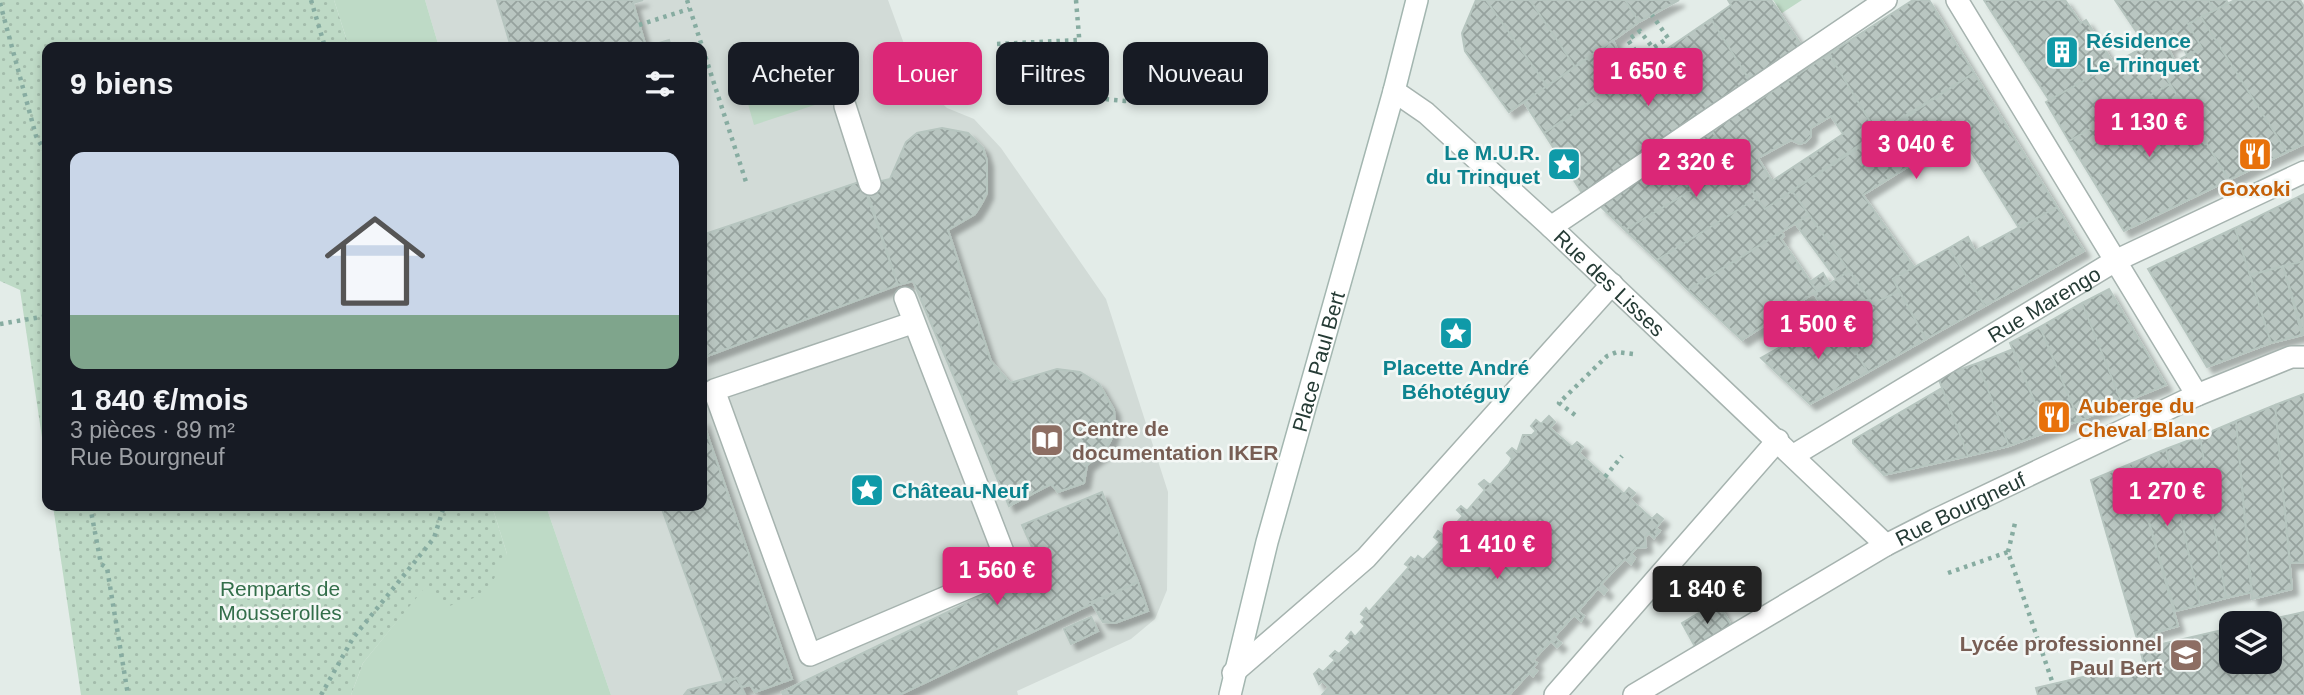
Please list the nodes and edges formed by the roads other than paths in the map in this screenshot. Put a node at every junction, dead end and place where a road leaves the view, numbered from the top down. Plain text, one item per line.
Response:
1 (1416, 0) edge
2 (1886, 0) edge
3 (1958, 0) edge
4 (1394, 91) junction
5 (845, 106) dead end
6 (2304, 172) edge
7 (870, 184) dead end
8 (1551, 227) junction
9 (2115, 261) junction
10 (1612, 284) junction
11 (905, 299) dead end
12 (912, 323) junction
13 (2304, 357) edge
14 (2197, 395) junction
15 (1786, 448) junction
16 (1886, 545) junction
17 (1233, 673) junction
18 (1230, 695) edge
19 (1555, 695) edge
20 (1633, 695) edge

1 - 4 street
2 - 8 street
3 - 9 street
4 - 8 street, Rue des Lisses
4 - 17 street, Place Paul Bert
5 - 7 street
6 - 9 street, Rue Marengo
8 - 10 street, Rue des Lisses
9 - 14 street
9 - 15 street, Rue Marengo
10 - 15 street, Rue des Lisses
10 - 17 street
11 - 12 street
12 - 12 street
13 - 14 street, Rue Bourgneuf
14 - 16 street, Rue Bourgneuf
15 - 16 street, Rue des Lisses
15 - 19 street, Rue Marengo
16 - 20 street, Rue Bourgneuf
17 - 18 street, Place Paul Bert

